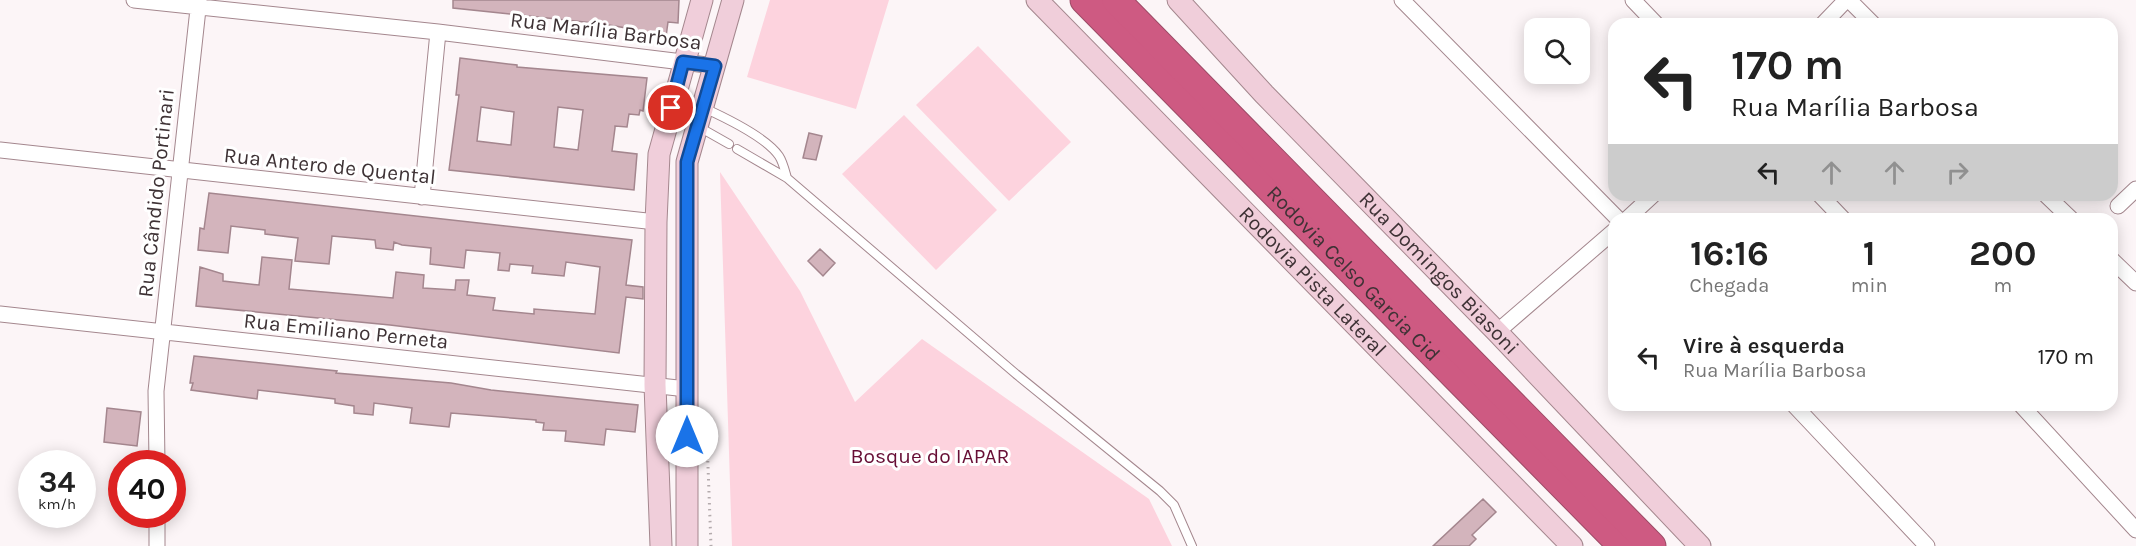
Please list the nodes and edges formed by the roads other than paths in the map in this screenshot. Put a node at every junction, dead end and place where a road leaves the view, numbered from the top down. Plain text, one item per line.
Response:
1 (134, 0) edge
2 (702, 0) edge
3 (733, 0) edge
4 (1038, 0) edge
5 (1084, 0) edge
6 (1116, 0) edge
7 (1178, 0) edge
8 (1402, 0) edge
9 (1633, 0) edge
10 (1847, 0) edge
11 (199, 3) edge
12 (1650, 18) edge
13 (1829, 18) edge
14 (1866, 18) edge
15 (438, 32) junction
16 (683, 62) junction
17 (715, 66) junction
18 (700, 117) junction
19 (729, 144) dead end
20 (737, 149) dead end
21 (0, 150) edge
22 (180, 171) junction
23 (787, 178) junction
24 (2136, 189) edge
25 (422, 197) junction
26 (1646, 201) edge
27 (1826, 201) edge
28 (2052, 201) edge
29 (2118, 207) dead end
30 (1612, 213) edge
31 (1634, 213) edge
32 (1837, 213) edge
33 (2065, 213) edge
34 (656, 222) junction
35 (1608, 236) edge
36 (2118, 266) edge
37 (2136, 283) edge
38 (0, 314) edge
39 (162, 332) junction
40 (1497, 332) junction
41 (655, 386) junction
42 (687, 389) junction
43 (1800, 411) edge
44 (2027, 411) edge
45 (157, 450) edge
46 (157, 528) edge
47 (2136, 530) edge
48 (158, 546) edge
49 (661, 546) edge
50 (687, 546) edge
51 (1192, 546) edge
52 (1572, 546) edge
53 (1622, 546) edge
54 (1652, 546) edge
55 (1700, 546) edge
56 (1927, 546) edge

1 - 11 street, Rua Marília Barbosa
2 - 16 main road
3 - 17 main road
4 - 52 main road, Rodovia Pista Lateral
5 - 53 highway, Rodovia Celso Garcia Cid
6 - 54 highway, Rodovia Celso Garcia Cid
7 - 40 main road, Rua Domingos Biasoni
8 - 30 street
9 - 12 street
10 - 13 street
10 - 14 street
11 - 15 street, Rua Marília Barbosa
11 - 22 street, Rua Cândido Portinari
15 - 16 street, Rua Marília Barbosa
15 - 25 street
16 - 17 street, Rua Marília Barbosa
16 - 34 main road
17 - 18 main road
18 - 19 lane
18 - 23 lane
18 - 42 main road
20 - 23 lane
21 - 22 street, Rua Antero de Quental
22 - 25 street, Rua Antero de Quental
22 - 39 street, Rua Cândido Portinari
23 - 51 lane
24 - 29 street
25 - 34 street, Rua Antero de Quental
26 - 31 street
27 - 32 street
28 - 33 street
34 - 41 main road
35 - 40 street
36 - 37 street
38 - 39 street, Rua Emiliano Perneta
39 - 41 street, Rua Emiliano Perneta
39 - 45 street, Rua Cândido Portinari
40 - 55 main road, Rua Domingos Biasoni
41 - 42 street, Rua Emiliano Perneta
41 - 49 main road
42 - 50 main road
43 - 56 street
44 - 47 street
46 - 48 street

